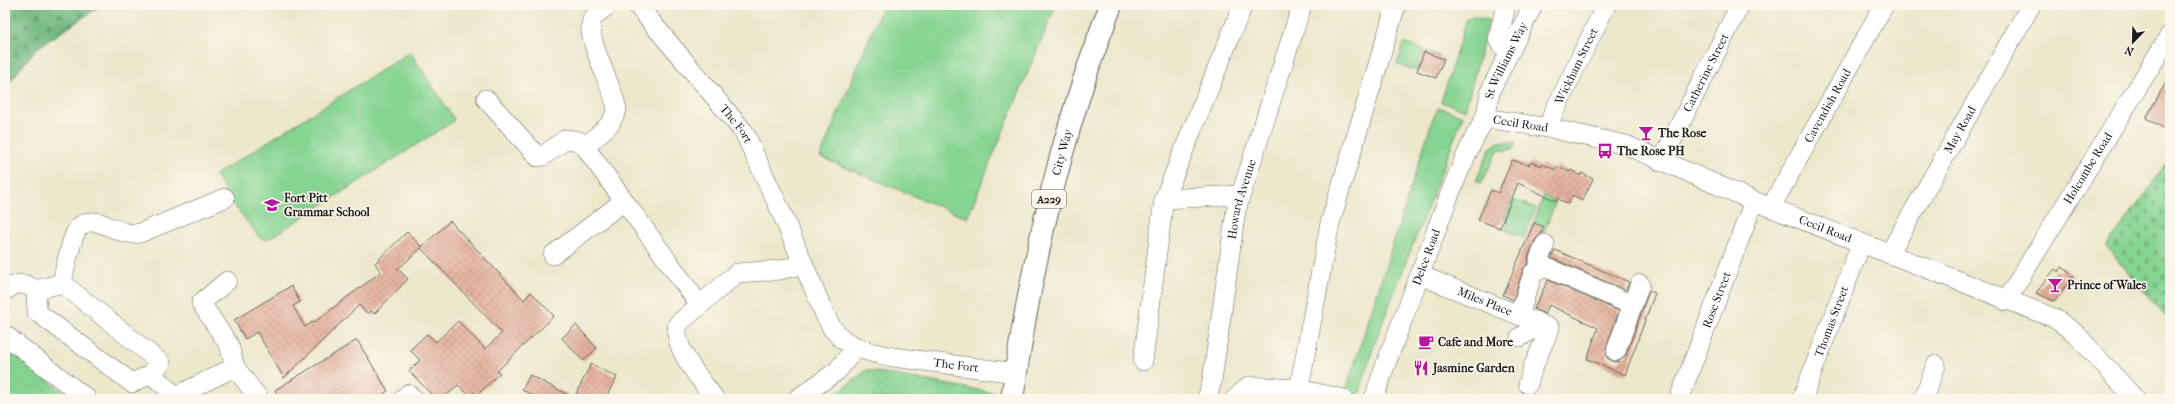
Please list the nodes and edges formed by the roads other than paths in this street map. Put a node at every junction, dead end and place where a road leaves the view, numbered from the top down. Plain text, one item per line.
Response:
1 (608, 5) edge
2 (637, 5) edge
3 (1111, 5) edge
4 (1243, 5) edge
5 (1302, 5) edge
6 (1396, 5) edge
7 (1506, 5) edge
8 (1533, 5) edge
9 (1606, 5) edge
10 (1740, 5) edge
11 (1884, 5) edge
12 (2031, 5) edge
13 (2170, 35) edge
14 (1511, 50) junction
15 (486, 99) dead end
16 (1485, 118) junction
17 (1550, 128) junction
18 (585, 147) junction
19 (1661, 162) junction
20 (1240, 195) junction
21 (224, 198) dead end
22 (1164, 198) junction
23 (624, 201) junction
24 (1763, 204) junction
25 (1545, 244) dead end
26 (1861, 244) junction
27 (1889, 254) junction
28 (553, 255) dead end
29 (803, 264) junction
30 (1539, 269) junction
31 (1420, 275) junction
32 (227, 281) dead end
33 (62, 283) junction
34 (1640, 284) dead end
35 (36, 290) junction
36 (5, 291) edge
37 (2006, 301) junction
38 (699, 304) junction
39 (1632, 305) junction
40 (1534, 321) junction
41 (5, 335) edge
42 (1520, 337) dead end
43 (856, 347) junction
44 (1616, 351) dead end
45 (1143, 361) dead end
46 (1936, 365) dead end
47 (235, 367) junction
48 (1016, 373) junction
49 (151, 374) junction
50 (1528, 384) dead end
51 (1297, 394) edge
52 (177, 398) edge
53 (87, 399) edge
54 (259, 399) edge
55 (403, 399) edge
56 (414, 399) edge
57 (714, 399) edge
58 (797, 399) edge
59 (1012, 399) edge
60 (1207, 399) edge
61 (1235, 399) edge
62 (1343, 399) edge
63 (1374, 399) edge
64 (1679, 399) edge
65 (1802, 399) edge
66 (1923, 399) edge
67 (2135, 399) edge

1 - 18 street
2 - 29 street, The Fort
3 - 48 main road, City Way / A229
4 - 22 street
5 - 20 street, Howard Avenue
6 - 51 street
7 - 14 street
8 - 14 street, St Williams Way
9 - 17 street, Wickham Street
10 - 19 street, Catherine Street
11 - 24 street, Cavendish Road
12 - 27 street, May Road
13 - 37 street, Holcombe Road
14 - 16 street, St Williams Way
15 - 18 street
16 - 17 street, Cecil Road
16 - 31 street, Delce Road
17 - 19 street, Cecil Road
18 - 23 street
19 - 24 street, Cecil Road
20 - 22 street
20 - 60 street, Howard Avenue
21 - 33 street
22 - 45 street
23 - 28 street
23 - 38 street
24 - 26 street, Cecil Road
24 - 64 street, Rose Street
25 - 30 street
26 - 27 street, Cecil Road
26 - 65 street, Thomas Street
27 - 37 street, Cecil Road
29 - 38 street
29 - 43 street, The Fort
30 - 39 street
30 - 40 street
31 - 40 street, Miles Place
31 - 63 street, Delce Road
32 - 47 street
33 - 35 street
33 - 49 street
34 - 39 street
35 - 36 street
35 - 49 street
37 - 67 street, Cecil Road
38 - 57 street
39 - 44 street
40 - 42 street
40 - 50 street
41 - 53 street
43 - 48 street, The Fort
43 - 58 street
46 - 66 street
47 - 52 street
47 - 54 street
48 - 59 main road, City Way / A229
49 - 52 street
51 - 61 street
51 - 62 street
55 - 56 street

